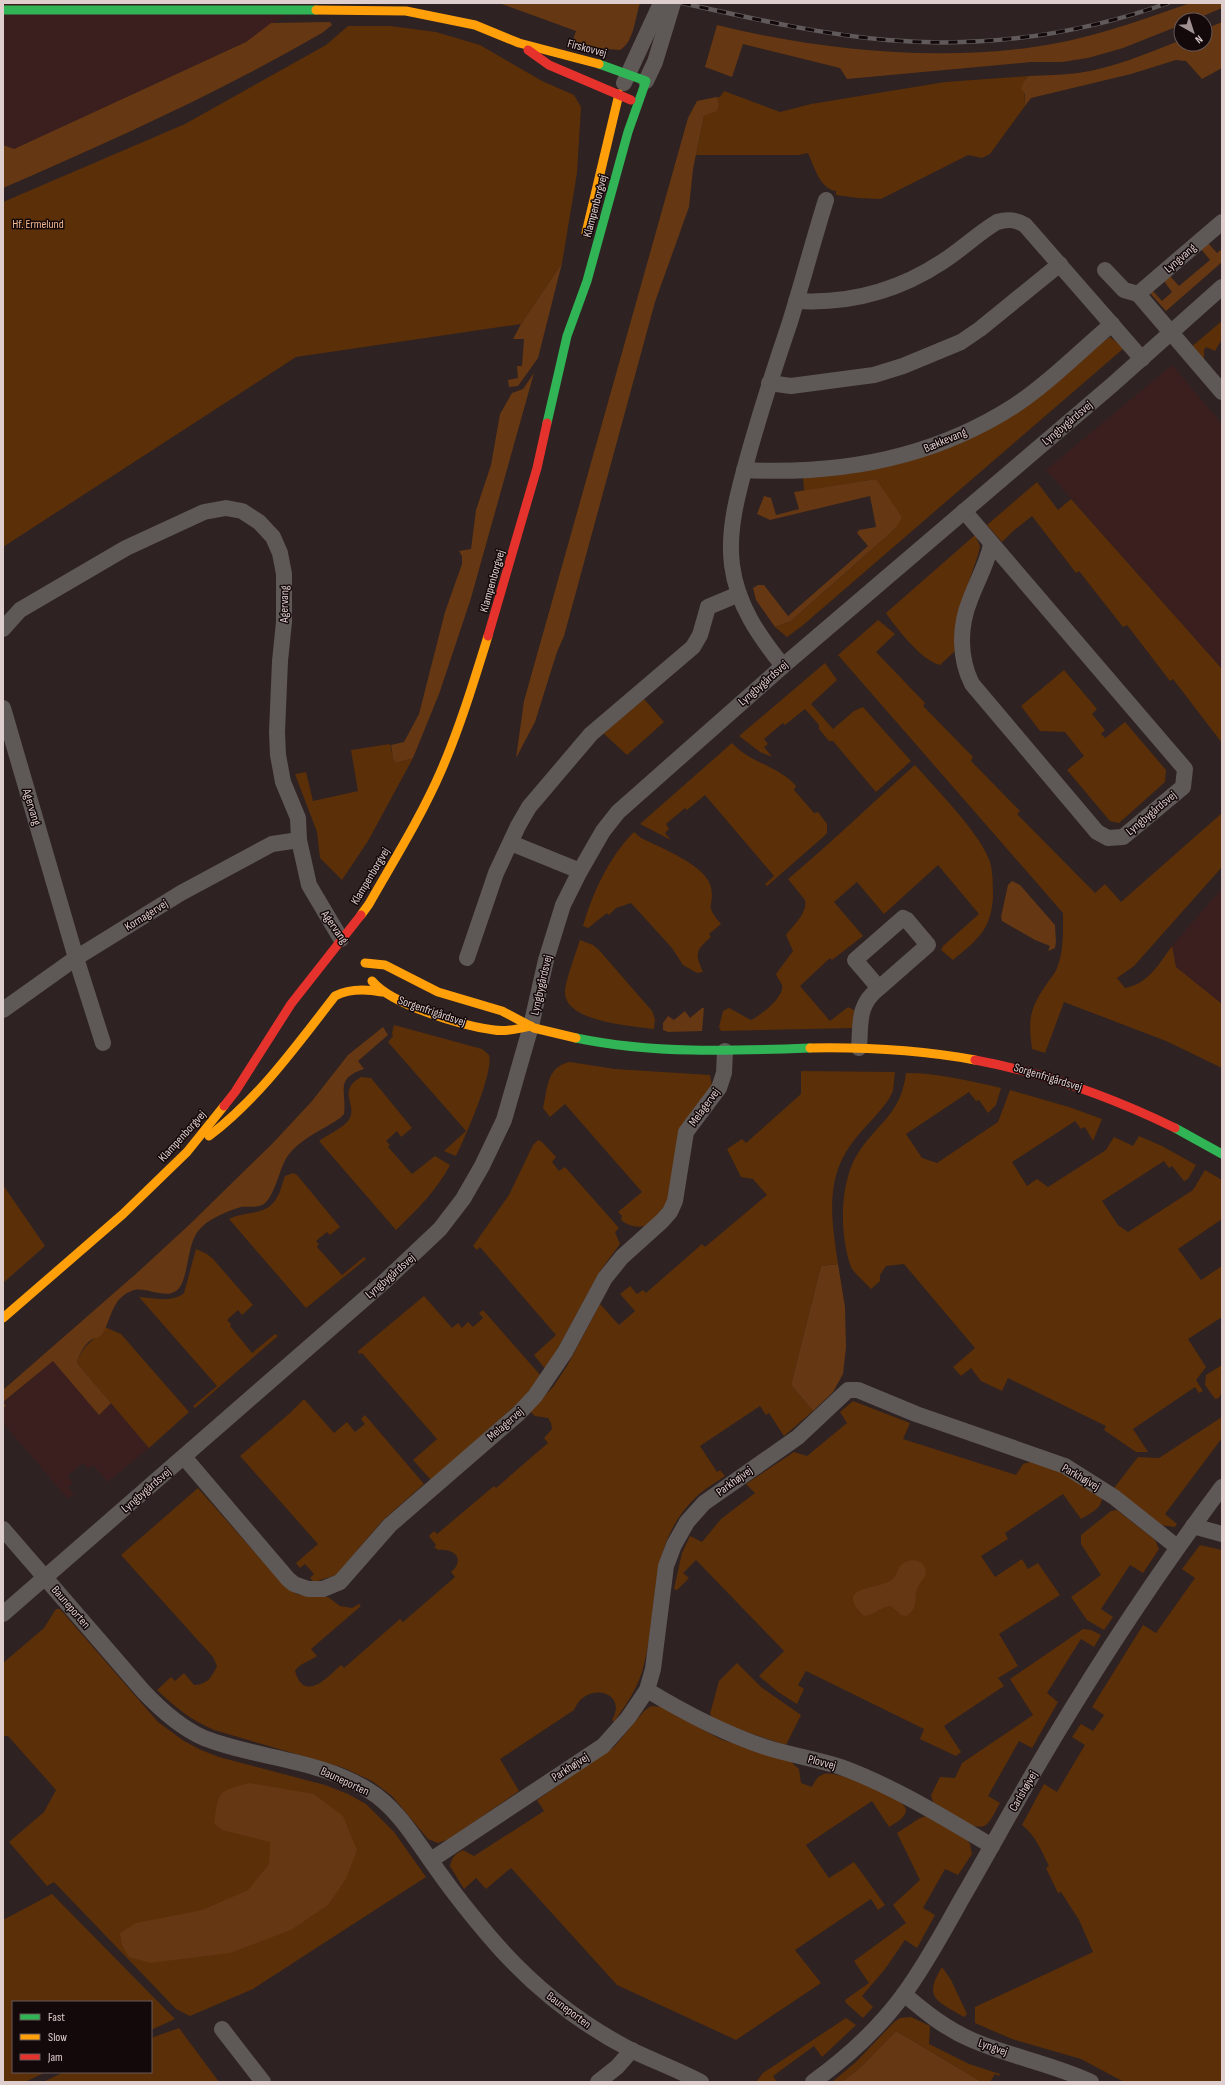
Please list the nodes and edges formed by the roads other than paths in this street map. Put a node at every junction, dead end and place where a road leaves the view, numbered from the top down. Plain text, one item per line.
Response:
1 (661, 3) edge
2 (673, 3) edge
3 (3, 10) edge
4 (519, 43) junction
5 (628, 73) junction
6 (646, 81) junction
7 (619, 94) junction
8 (637, 102) junction
9 (826, 200) dead end
10 (1222, 222) edge
11 (584, 244) dead end
12 (1060, 264) junction
13 (1105, 270) dead end
14 (1222, 287) edge
15 (1138, 294) junction
16 (796, 301) junction
17 (568, 304) dead end
18 (1112, 324) junction
19 (1170, 333) junction
20 (567, 336) junction
21 (1142, 359) junction
22 (769, 383) junction
23 (1222, 392) edge
24 (744, 470) junction
25 (964, 511) junction
26 (991, 545) junction
27 (739, 594) junction
28 (3, 629) edge
29 (783, 666) junction
30 (3, 708) edge
31 (299, 840) junction
32 (511, 843) junction
33 (580, 871) junction
34 (346, 944) junction
35 (76, 958) junction
36 (467, 958) dead end
37 (878, 988) junction
38 (382, 992) junction
39 (3, 1010) edge
40 (531, 1026) junction
41 (103, 1043) dead end
42 (859, 1048) junction
43 (725, 1052) junction
44 (187, 1152) junction
45 (1222, 1154) edge
46 (3, 1318) edge
47 (184, 1457) junction
48 (1222, 1487) edge
49 (1193, 1526) junction
50 (3, 1529) edge
51 (1222, 1534) edge
52 (1176, 1547) junction
53 (45, 1577) junction
54 (3, 1614) edge
55 (647, 1690) junction
56 (992, 1846) junction
57 (431, 1860) junction
58 (904, 1994) junction
59 (222, 2029) dead end
60 (632, 2050) junction
61 (262, 2082) edge
62 (598, 2082) edge
63 (701, 2082) edge
64 (813, 2082) edge
65 (1091, 2082) edge

1 - 5 street
2 - 6 street
3 - 4 street, Firskovvej
4 - 5 street, Firskovvej
4 - 7 street, Firskovvej
5 - 6 street, Firskovvej
5 - 7 street
6 - 8 street, Klampenborgvej
7 - 8 street, Firskovvej
7 - 11 street, Klampenborgvej
8 - 20 street, Klampenborgvej
9 - 16 street
10 - 15 street, Lyngvang
12 - 16 street
12 - 18 street
12 - 22 street
13 - 15 street
14 - 19 street, Lyngbygårdsvej
15 - 19 street
16 - 22 street
17 - 20 street, Klampenborgvej
18 - 21 street
18 - 24 street, Bækkevang
19 - 21 street, Lyngbygårdsvej
19 - 23 street
20 - 34 street, Klampenborgvej
21 - 25 street, Lyngbygårdsvej
22 - 24 street
24 - 27 street
25 - 26 street, Lyngbygårdsvej
25 - 29 street, Lyngbygårdsvej
26 - 26 street, Lyngbygårdsvej
27 - 29 street
27 - 32 street
28 - 31 street, Agervang
29 - 33 street, Lyngbygårdsvej
30 - 35 street, Agervang
31 - 34 street, Agervang
31 - 35 street, Kornagervej
32 - 33 street
32 - 36 street
33 - 40 street, Lyngbygårdsvej
34 - 44 street, Klampenborgvej
35 - 39 street, Kornagervej
35 - 41 street, Agervang
37 - 37 street
37 - 42 street
38 - 40 street, Sorgenfrigårdsvej
38 - 40 street, Sorgenfrigårdsvej
38 - 44 street
40 - 43 street, Sorgenfrigårdsvej
40 - 47 street, Lyngbygårdsvej
42 - 43 street, Sorgenfrigårdsvej
42 - 45 street, Sorgenfrigårdsvej
43 - 47 street, Melagervej
44 - 46 street, Klampenborgvej
47 - 53 street, Lyngbygårdsvej
48 - 49 street, Carlshøjvej
49 - 51 street
49 - 52 street, Carlshøjvej
50 - 53 street
52 - 55 street, Parkhøjvej
52 - 56 street, Carlshøjvej
53 - 54 street, Lyngbygårdsvej
53 - 57 street, Bauneporten
55 - 56 street, Plovvej
55 - 57 street, Parkhøjvej
56 - 58 street, Carlshøjvej
57 - 60 street, Bauneporten
58 - 64 street, Carlshøjvej
58 - 65 street, Lyngvej
59 - 61 street
60 - 62 street
60 - 63 street, Bauneporten

